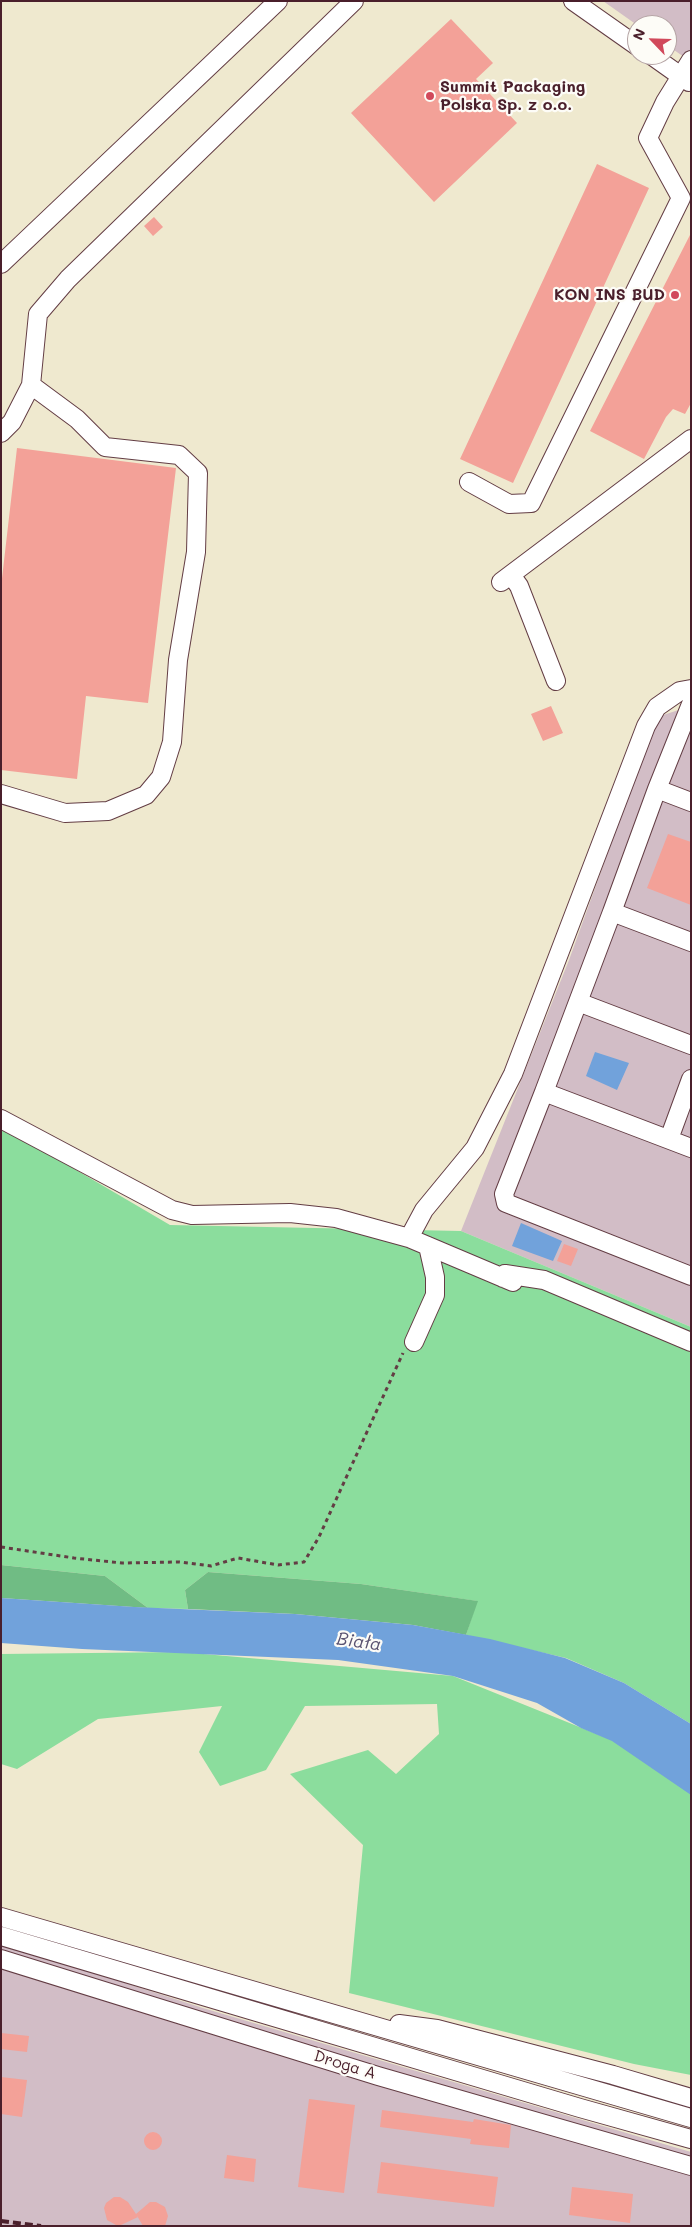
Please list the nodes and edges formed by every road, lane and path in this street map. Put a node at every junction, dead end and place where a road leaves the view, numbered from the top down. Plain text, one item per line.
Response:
1 (278, 1) edge
2 (354, 1) edge
3 (573, 1) edge
4 (627, 39) edge
5 (691, 60) edge
6 (664, 65) edge
7 (686, 80) edge
8 (1, 264) edge
9 (31, 385) junction
10 (1, 433) edge
11 (691, 439) edge
12 (469, 482) dead end
13 (556, 681) dead end
14 (691, 689) edge
15 (691, 704) edge
16 (657, 789) junction
17 (1, 794) edge
18 (691, 802) edge
19 (612, 912) junction
20 (691, 942) edge
21 (578, 1002) junction
22 (691, 1045) edge
23 (691, 1078) edge
24 (544, 1092) junction
25 (1, 1119) edge
26 (669, 1139) junction
27 (691, 1148) edge
28 (409, 1238) junction
29 (428, 1246) junction
30 (691, 1276) edge
31 (414, 1342) joint
32 (691, 1342) edge
33 (1, 1547) edge
34 (1, 1917) edge
35 (1, 1936) edge
36 (1, 1959) edge
37 (389, 2030) junction
38 (691, 2098) edge
39 (691, 2118) edge
40 (691, 2139) edge
41 (691, 2166) edge

1 - 8 street
2 - 9 street
3 - 4 street
5 - 7 street
6 - 7 street
7 - 12 street
9 - 10 street
9 - 17 street
11 - 13 street
14 - 28 street
15 - 16 street
16 - 18 street
16 - 19 street
19 - 20 street
19 - 21 street
21 - 22 street
21 - 24 street
23 - 26 street
24 - 26 street
24 - 30 street
25 - 28 street
26 - 27 street
28 - 29 street
29 - 31 street
29 - 32 street
31 - 33 path
34 - 37 street
35 - 40 street
36 - 41 street, Droga A
37 - 38 street
37 - 39 street

